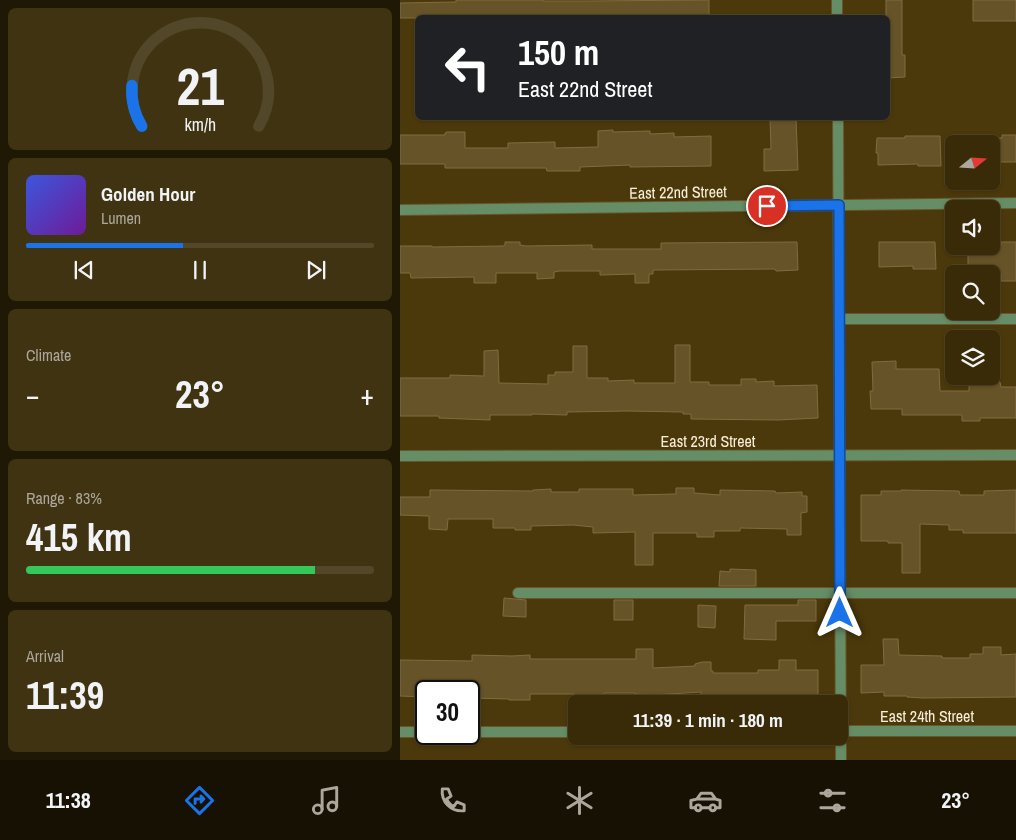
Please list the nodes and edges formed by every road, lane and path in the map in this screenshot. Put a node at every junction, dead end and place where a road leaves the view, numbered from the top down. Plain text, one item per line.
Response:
1 (837, 0) edge
2 (837, 15) edge
3 (838, 120) edge
4 (1016, 203) edge
5 (839, 205) junction
6 (400, 210) edge
7 (1016, 319) edge
8 (839, 320) junction
9 (1016, 455) edge
10 (400, 456) edge
11 (840, 456) junction
12 (518, 593) dead end
13 (1016, 593) edge
14 (840, 594) junction
15 (840, 695) edge
16 (848, 731) edge
17 (1016, 731) edge
18 (400, 732) edge
19 (415, 732) edge
20 (480, 732) edge
21 (568, 732) edge
22 (840, 745) edge
23 (841, 760) edge

1 - 2 street
3 - 5 street
4 - 5 street, East 22nd Street
5 - 6 street, East 22nd Street
5 - 8 street
7 - 8 street
8 - 11 street
9 - 11 street, East 23rd Street
10 - 11 street, East 23rd Street
11 - 14 street
12 - 14 street
13 - 14 street
14 - 15 street
16 - 17 street, East 24th Street
18 - 19 street
20 - 21 street
22 - 23 street

